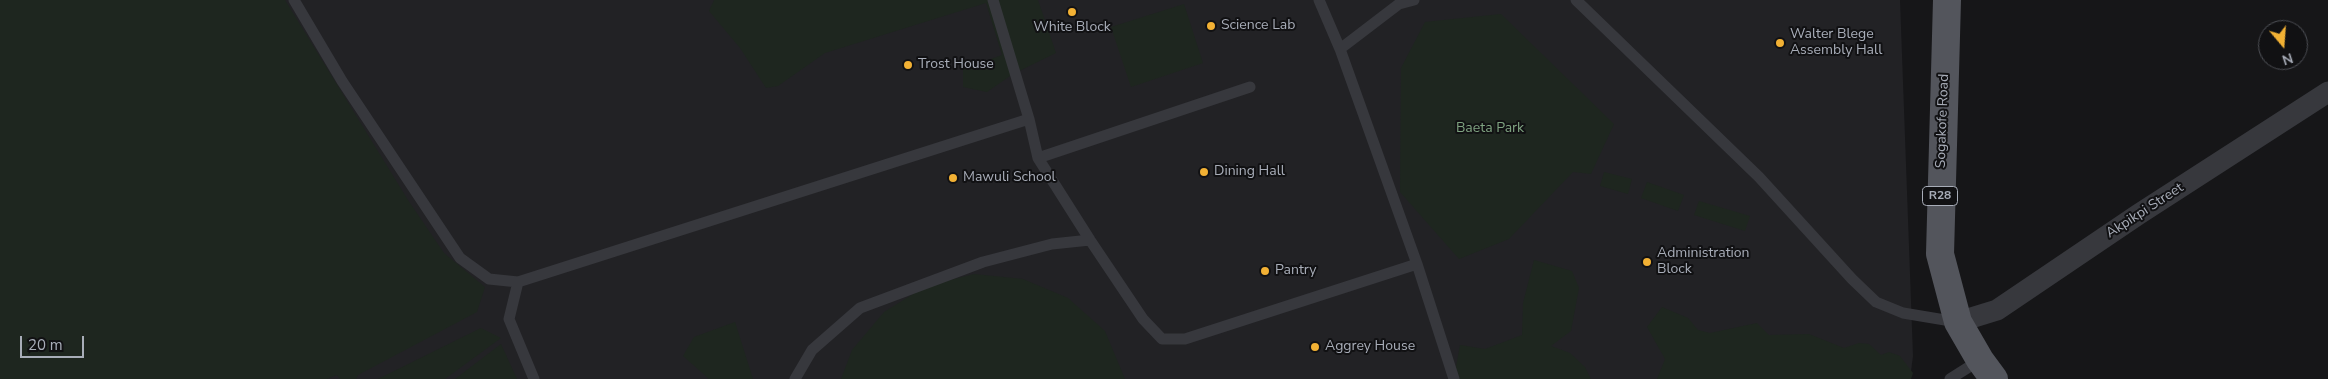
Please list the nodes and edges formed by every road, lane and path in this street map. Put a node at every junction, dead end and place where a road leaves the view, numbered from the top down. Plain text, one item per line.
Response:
1 (294, 0) edge
2 (993, 0) edge
3 (1319, 0) edge
4 (1414, 0) edge
5 (1576, 0) edge
6 (1947, 0) edge
7 (1340, 49) junction
8 (1250, 87) dead end
9 (2328, 92) edge
10 (1029, 119) junction
11 (1038, 158) junction
12 (1090, 240) junction
13 (1417, 264) junction
14 (518, 282) junction
15 (1958, 322) junction
16 (1987, 370) edge
17 (534, 379) edge
18 (795, 379) edge
19 (1454, 379) edge
20 (1950, 379) edge

1 - 14 lane
2 - 10 lane
3 - 7 lane
4 - 7 lane
5 - 15 lane
6 - 15 main road, Sogakofe Road / R28
7 - 13 lane
8 - 11 lane
9 - 15 street, Akpikpi Street
10 - 11 lane
10 - 14 lane
11 - 12 lane
12 - 13 lane
12 - 18 lane
13 - 19 lane
14 - 17 lane
15 - 16 main road, Sogakofe Road / R28
16 - 20 lane

